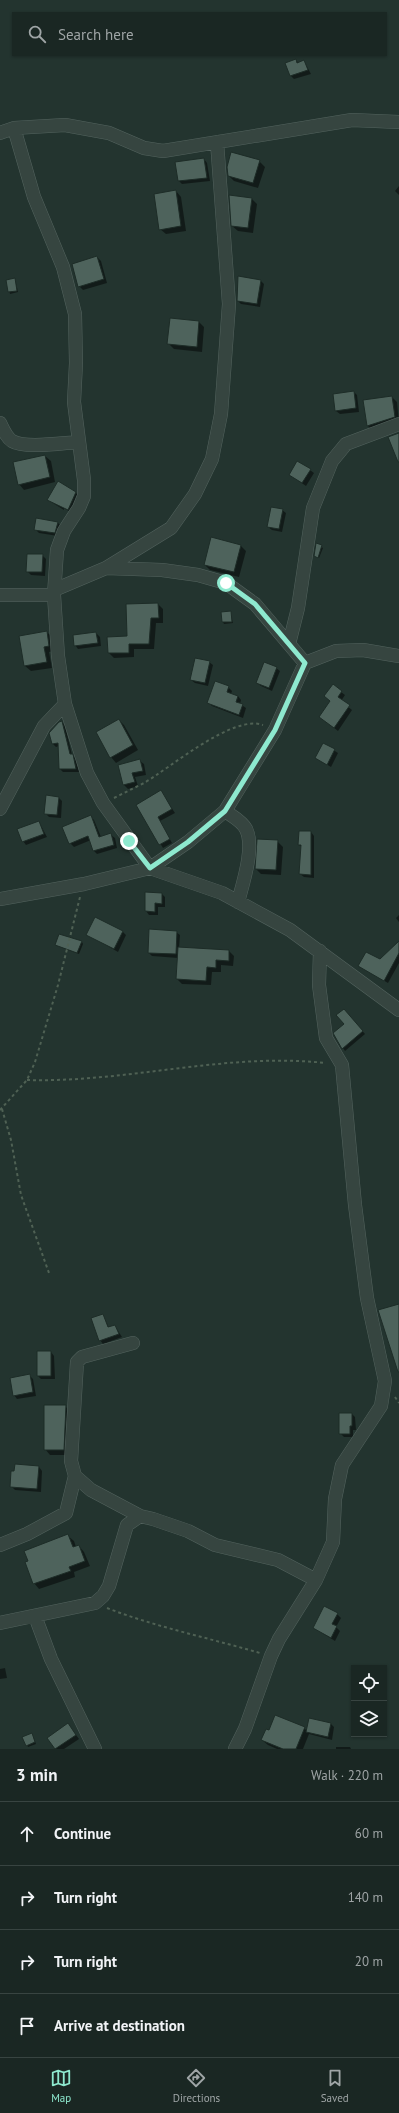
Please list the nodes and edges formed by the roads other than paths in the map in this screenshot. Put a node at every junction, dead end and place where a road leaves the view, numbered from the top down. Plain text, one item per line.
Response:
1 (399, 122) edge
2 (14, 128) junction
3 (0, 133) edge
4 (217, 142) junction
5 (0, 423) edge
6 (399, 424) edge
7 (78, 442) junction
8 (106, 568) junction
9 (54, 593) junction
10 (0, 595) edge
11 (289, 644) junction
12 (399, 656) edge
13 (305, 663) junction
14 (65, 704) junction
15 (0, 809) edge
16 (225, 811) junction
17 (150, 868) junction
18 (0, 899) edge
19 (238, 902) junction
20 (320, 951) junction
21 (399, 1010) edge
22 (133, 1343) dead end
23 (75, 1476) junction
24 (140, 1516) junction
25 (0, 1545) edge
26 (316, 1580) junction
27 (35, 1616) junction
28 (0, 1623) edge
29 (95, 1749) edge
30 (235, 1749) edge

1 - 4 street
2 - 3 street
2 - 4 street
2 - 7 street
4 - 8 street
5 - 7 street
6 - 11 street
7 - 9 street
8 - 9 street
8 - 11 street
9 - 10 street
9 - 14 street
11 - 13 street
12 - 13 street
13 - 16 street
14 - 15 street
14 - 17 street
16 - 17 street
16 - 19 street
17 - 18 street
17 - 19 street
19 - 20 street
20 - 21 street
20 - 26 street
22 - 23 street
23 - 24 street
23 - 25 street
24 - 26 street
24 - 27 street
26 - 30 street
27 - 28 street
27 - 29 street

